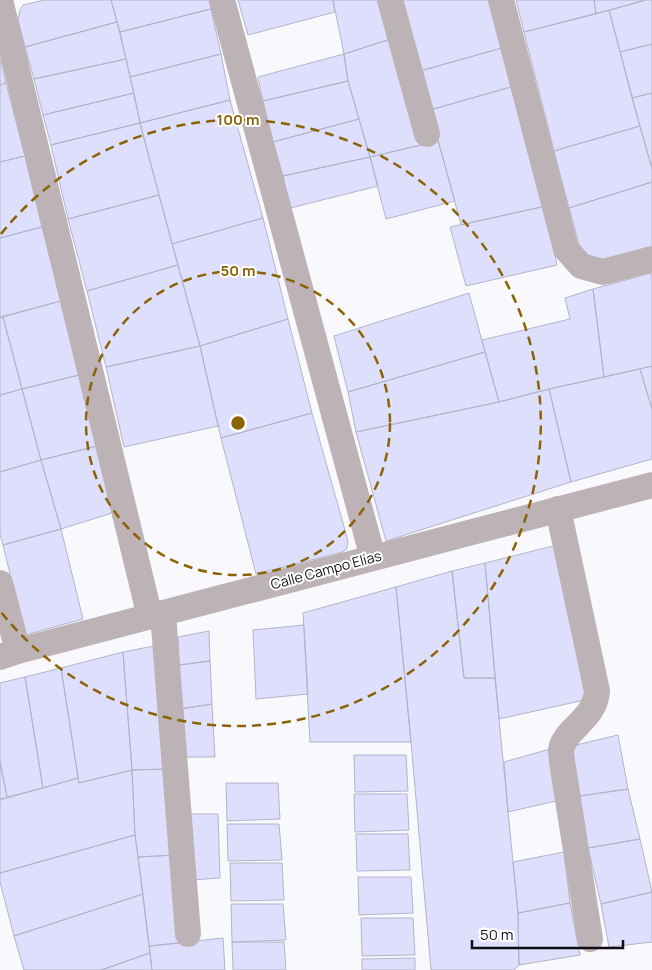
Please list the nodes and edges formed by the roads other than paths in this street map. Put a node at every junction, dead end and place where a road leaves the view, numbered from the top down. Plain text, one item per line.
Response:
1 (0, 0) edge
2 (222, 0) edge
3 (390, 0) edge
4 (501, 0) edge
5 (427, 134) dead end
6 (652, 258) edge
7 (652, 485) edge
8 (558, 509) junction
9 (373, 558) junction
10 (0, 583) edge
11 (157, 615) junction
12 (9, 654) edge
13 (188, 934) dead end
14 (590, 939) dead end

1 - 11 street
2 - 9 street
3 - 5 street
4 - 6 street
7 - 8 street, Calle Campo Elías
8 - 9 street, Calle Campo Elías
8 - 14 street
9 - 11 street, Calle Campo Elías
10 - 12 street
11 - 12 street, Calle Campo Elías
11 - 13 street

